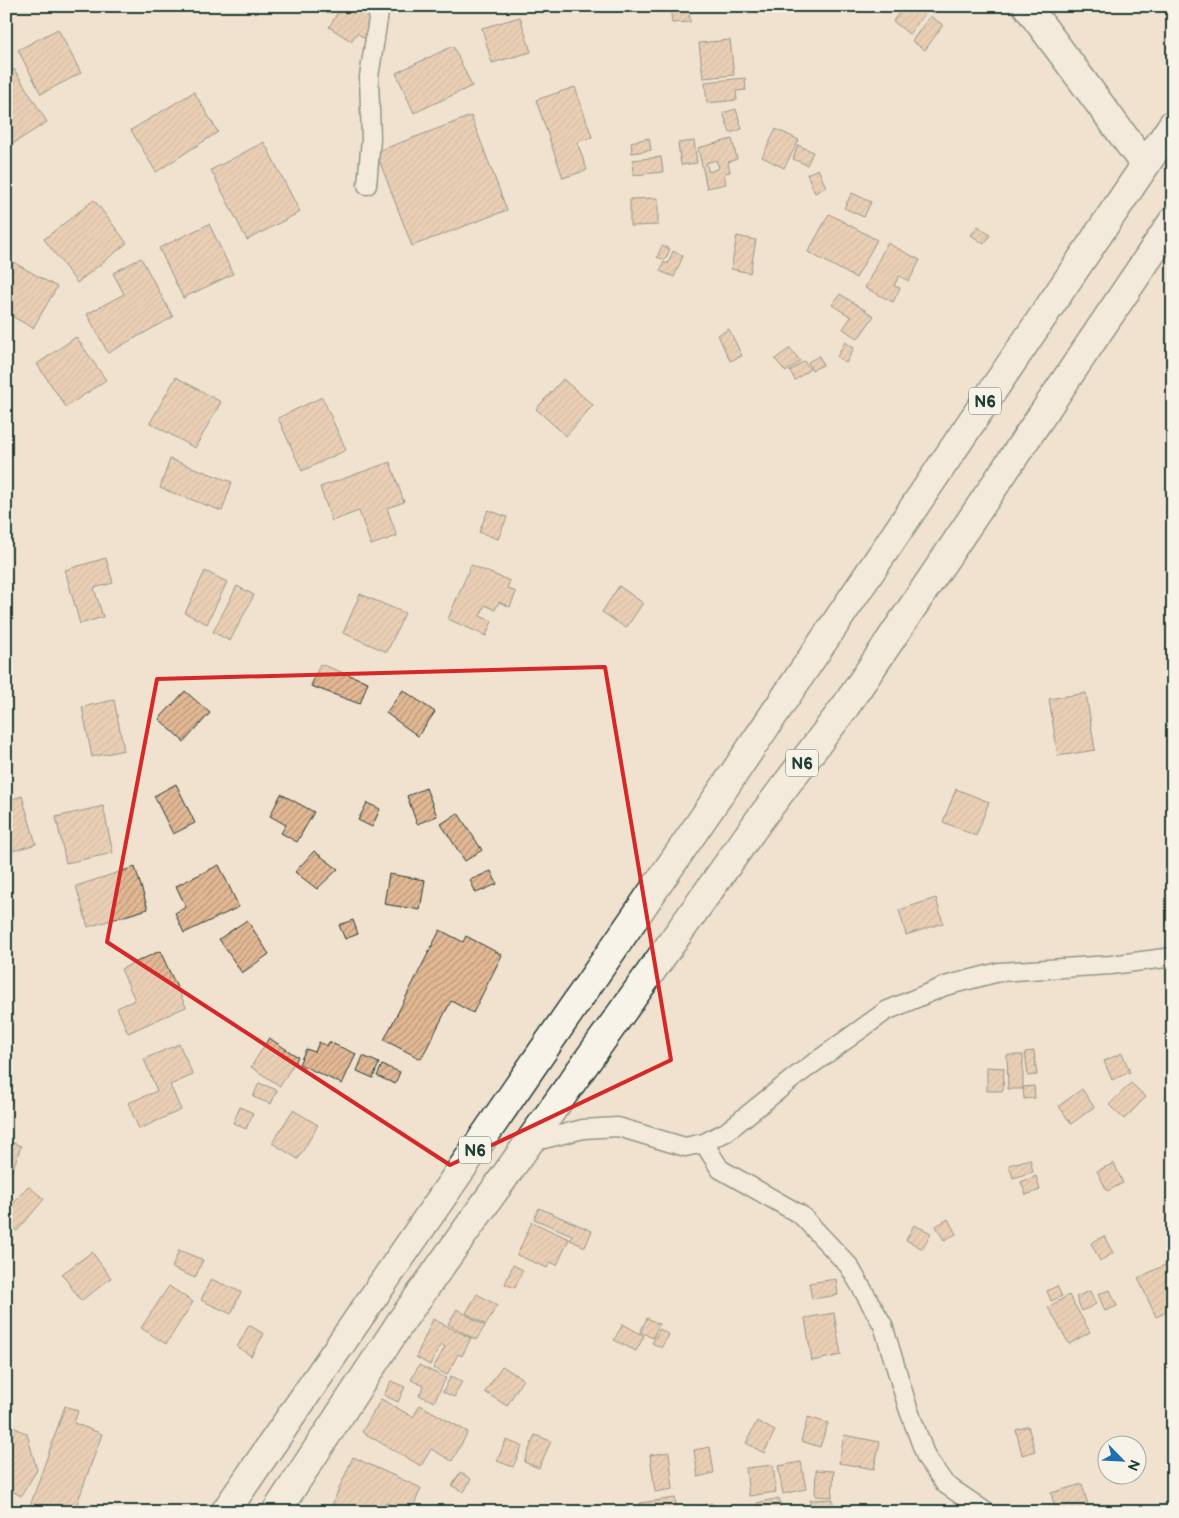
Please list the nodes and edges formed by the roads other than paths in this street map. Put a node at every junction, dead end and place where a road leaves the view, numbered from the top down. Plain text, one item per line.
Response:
1 (380, 6) edge
2 (1026, 6) edge
3 (1173, 124) edge
4 (1145, 165) junction
5 (367, 185) dead end
6 (1173, 221) edge
7 (1173, 957) edge
8 (528, 1143) junction
9 (704, 1143) junction
10 (225, 1512) edge
11 (276, 1512) edge
12 (986, 1512) edge

1 - 5 lane
2 - 4 main road
3 - 4 main road, N6
4 - 10 main road, N6
6 - 8 main road, N6
7 - 9 lane
8 - 9 lane
8 - 11 main road, N6
9 - 12 lane

